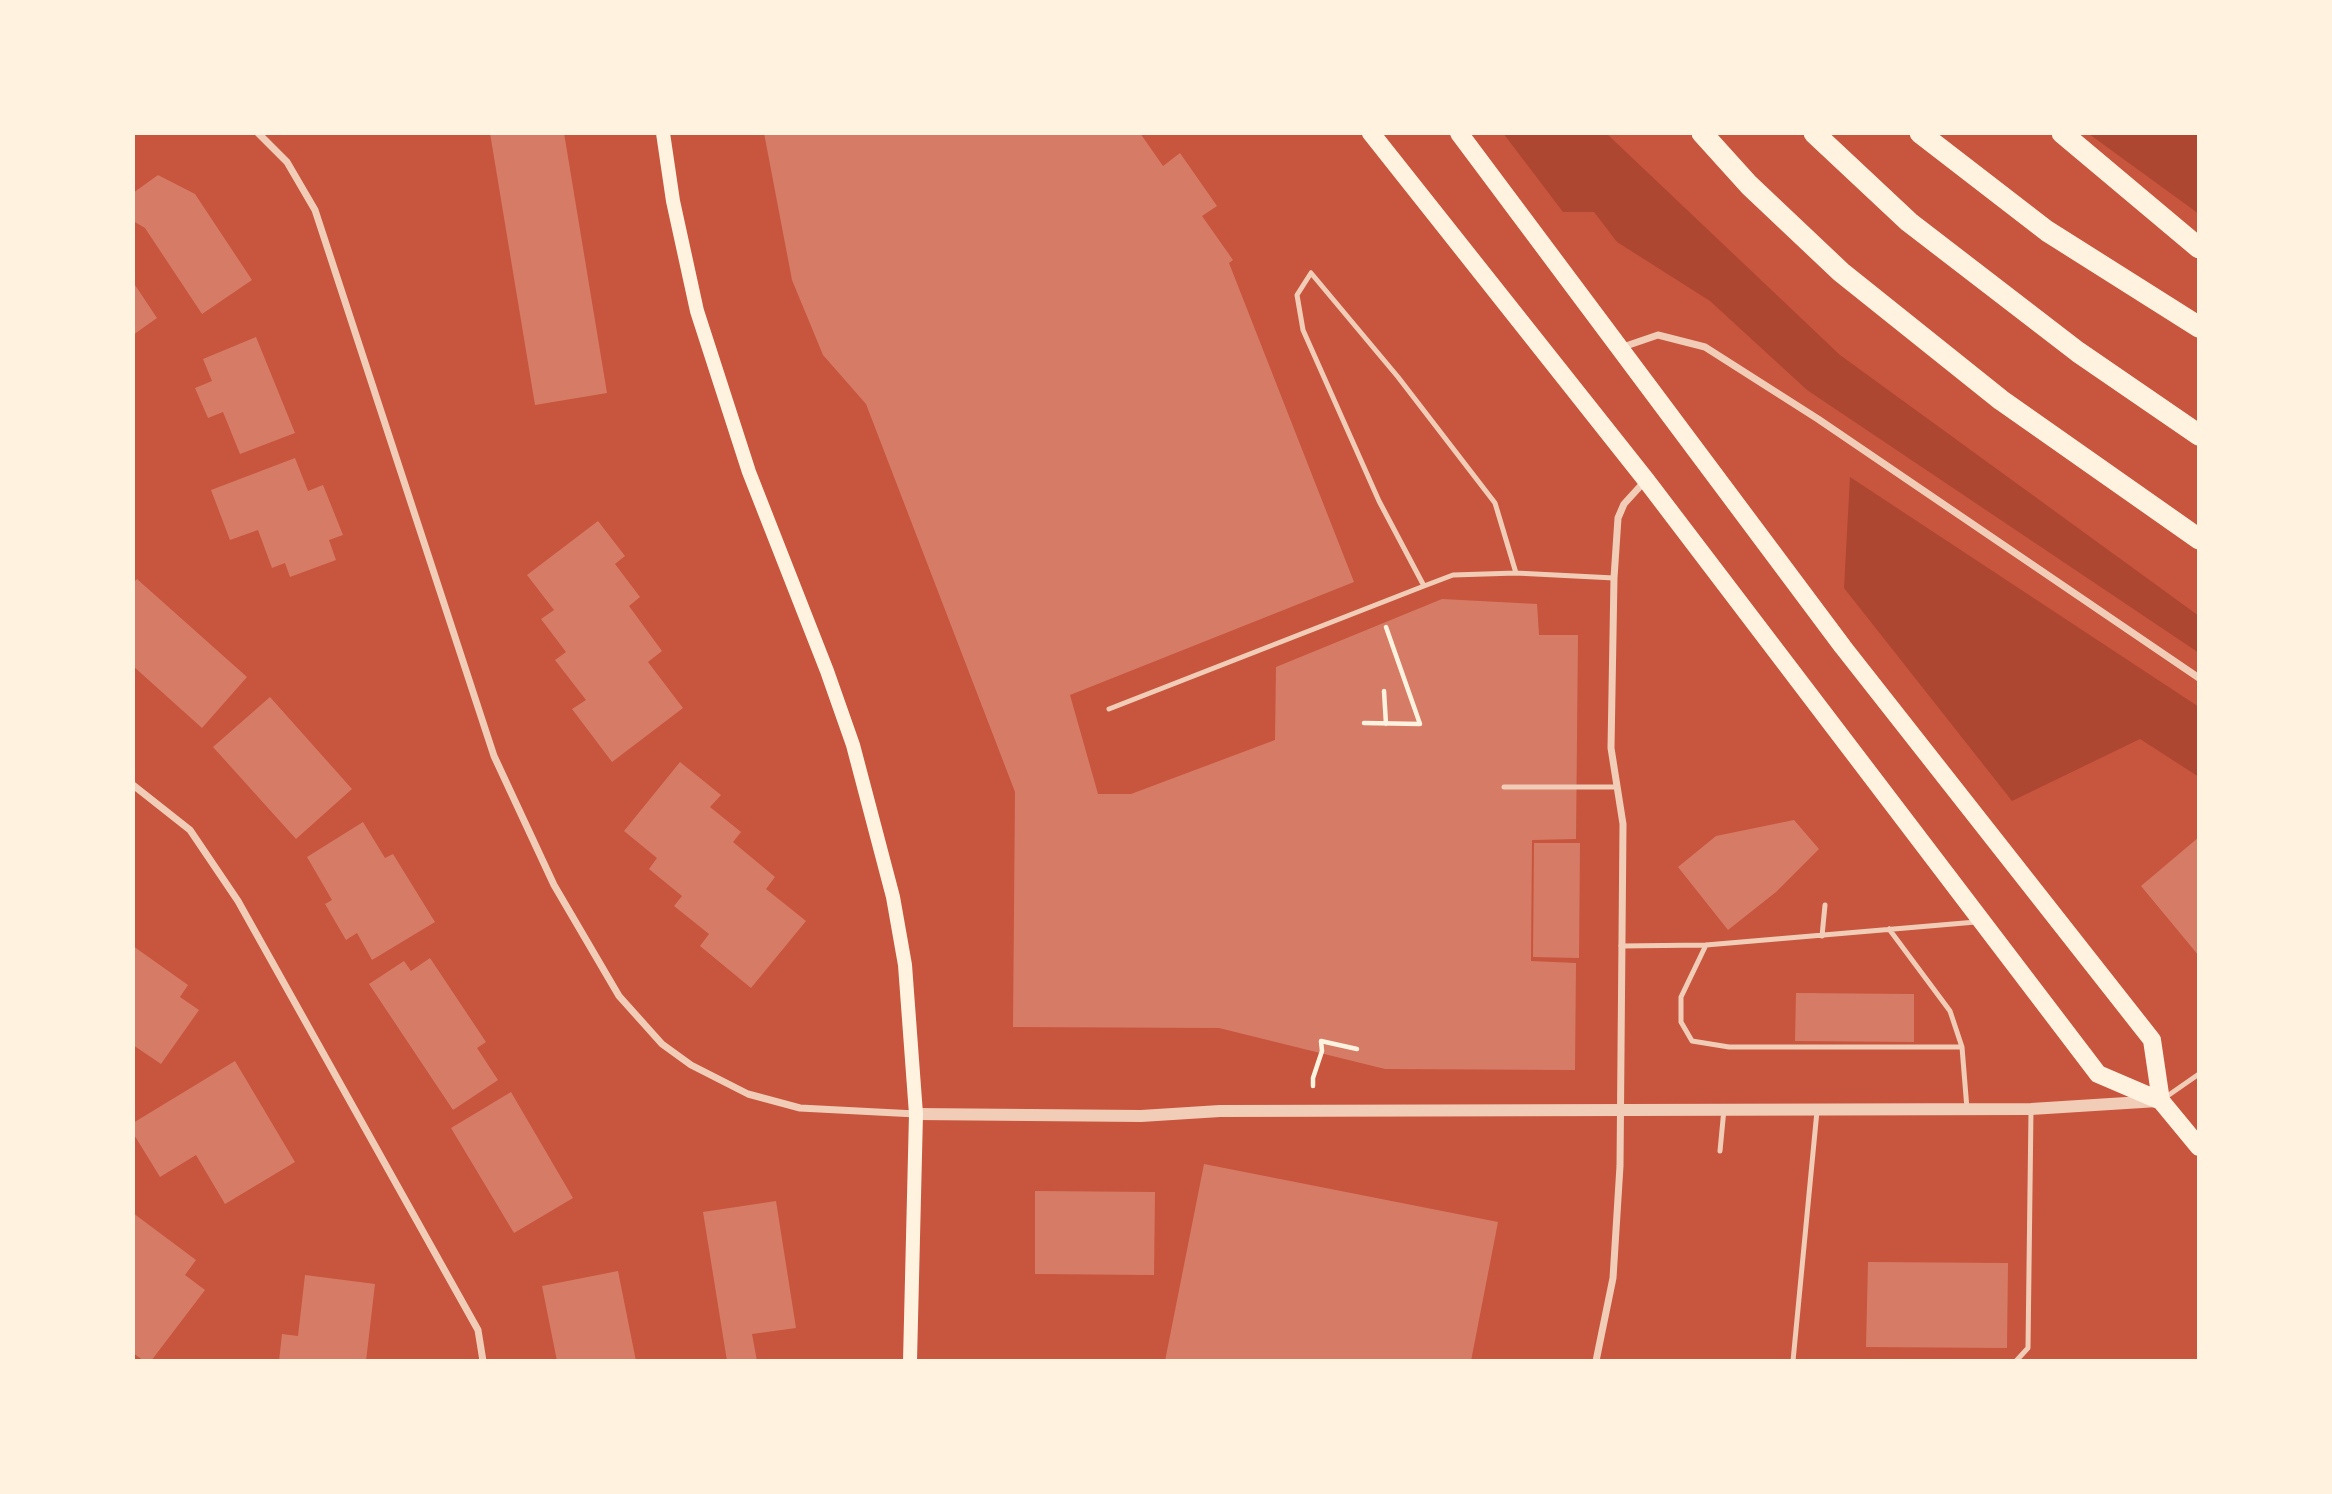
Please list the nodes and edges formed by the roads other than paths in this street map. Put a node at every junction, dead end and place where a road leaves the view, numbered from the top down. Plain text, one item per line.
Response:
1 (258, 133) edge
2 (663, 133) edge
3 (1371, 133) edge
4 (1459, 133) edge
5 (1702, 133) edge
6 (1814, 133) edge
7 (1920, 133) edge
8 (2062, 133) edge
9 (2199, 248) edge
10 (2199, 327) edge
11 (1619, 349) junction
12 (2199, 435) edge
13 (1646, 480) junction
14 (2199, 538) edge
15 (1516, 573) junction
16 (1614, 578) junction
17 (1424, 586) junction
18 (2199, 678) edge
19 (1109, 709) dead end
20 (133, 785) edge
21 (1617, 787) junction
22 (1504, 788) dead end
23 (1825, 905) dead end
24 (1979, 921) junction
25 (1889, 929) junction
26 (1822, 936) junction
27 (1706, 944) junction
28 (1621, 946) junction
29 (1962, 1047) junction
30 (2199, 1073) edge
31 (2161, 1101) junction
32 (1817, 1108) junction
33 (1618, 1109) junction
34 (1724, 1109) junction
35 (1967, 1109) junction
36 (2031, 1109) junction
37 (916, 1114) junction
38 (2199, 1147) edge
39 (1720, 1151) dead end
40 (483, 1361) edge
41 (910, 1361) edge
42 (1596, 1361) edge
43 (1793, 1361) edge
44 (2016, 1361) edge

1 - 37 street
2 - 37 main road
3 - 13 main road
4 - 11 main road
5 - 14 highway
6 - 12 highway
7 - 10 highway
8 - 9 highway
11 - 18 street
11 - 31 main road
13 - 16 street
13 - 24 main road
15 - 16 lane
15 - 17 lane
15 - 17 lane
16 - 21 street
17 - 19 lane
20 - 40 street
21 - 22 lane
21 - 28 street
23 - 26 lane
24 - 25 lane
24 - 31 main road
25 - 26 lane
25 - 29 lane
26 - 27 lane
27 - 28 lane
27 - 29 lane
28 - 33 street
29 - 35 lane
30 - 31 lane
31 - 36 street
31 - 38 main road
32 - 34 street
32 - 35 street
32 - 43 lane
33 - 34 street
33 - 37 street
33 - 42 street
34 - 39 lane
35 - 36 street
36 - 44 lane
37 - 41 main road

